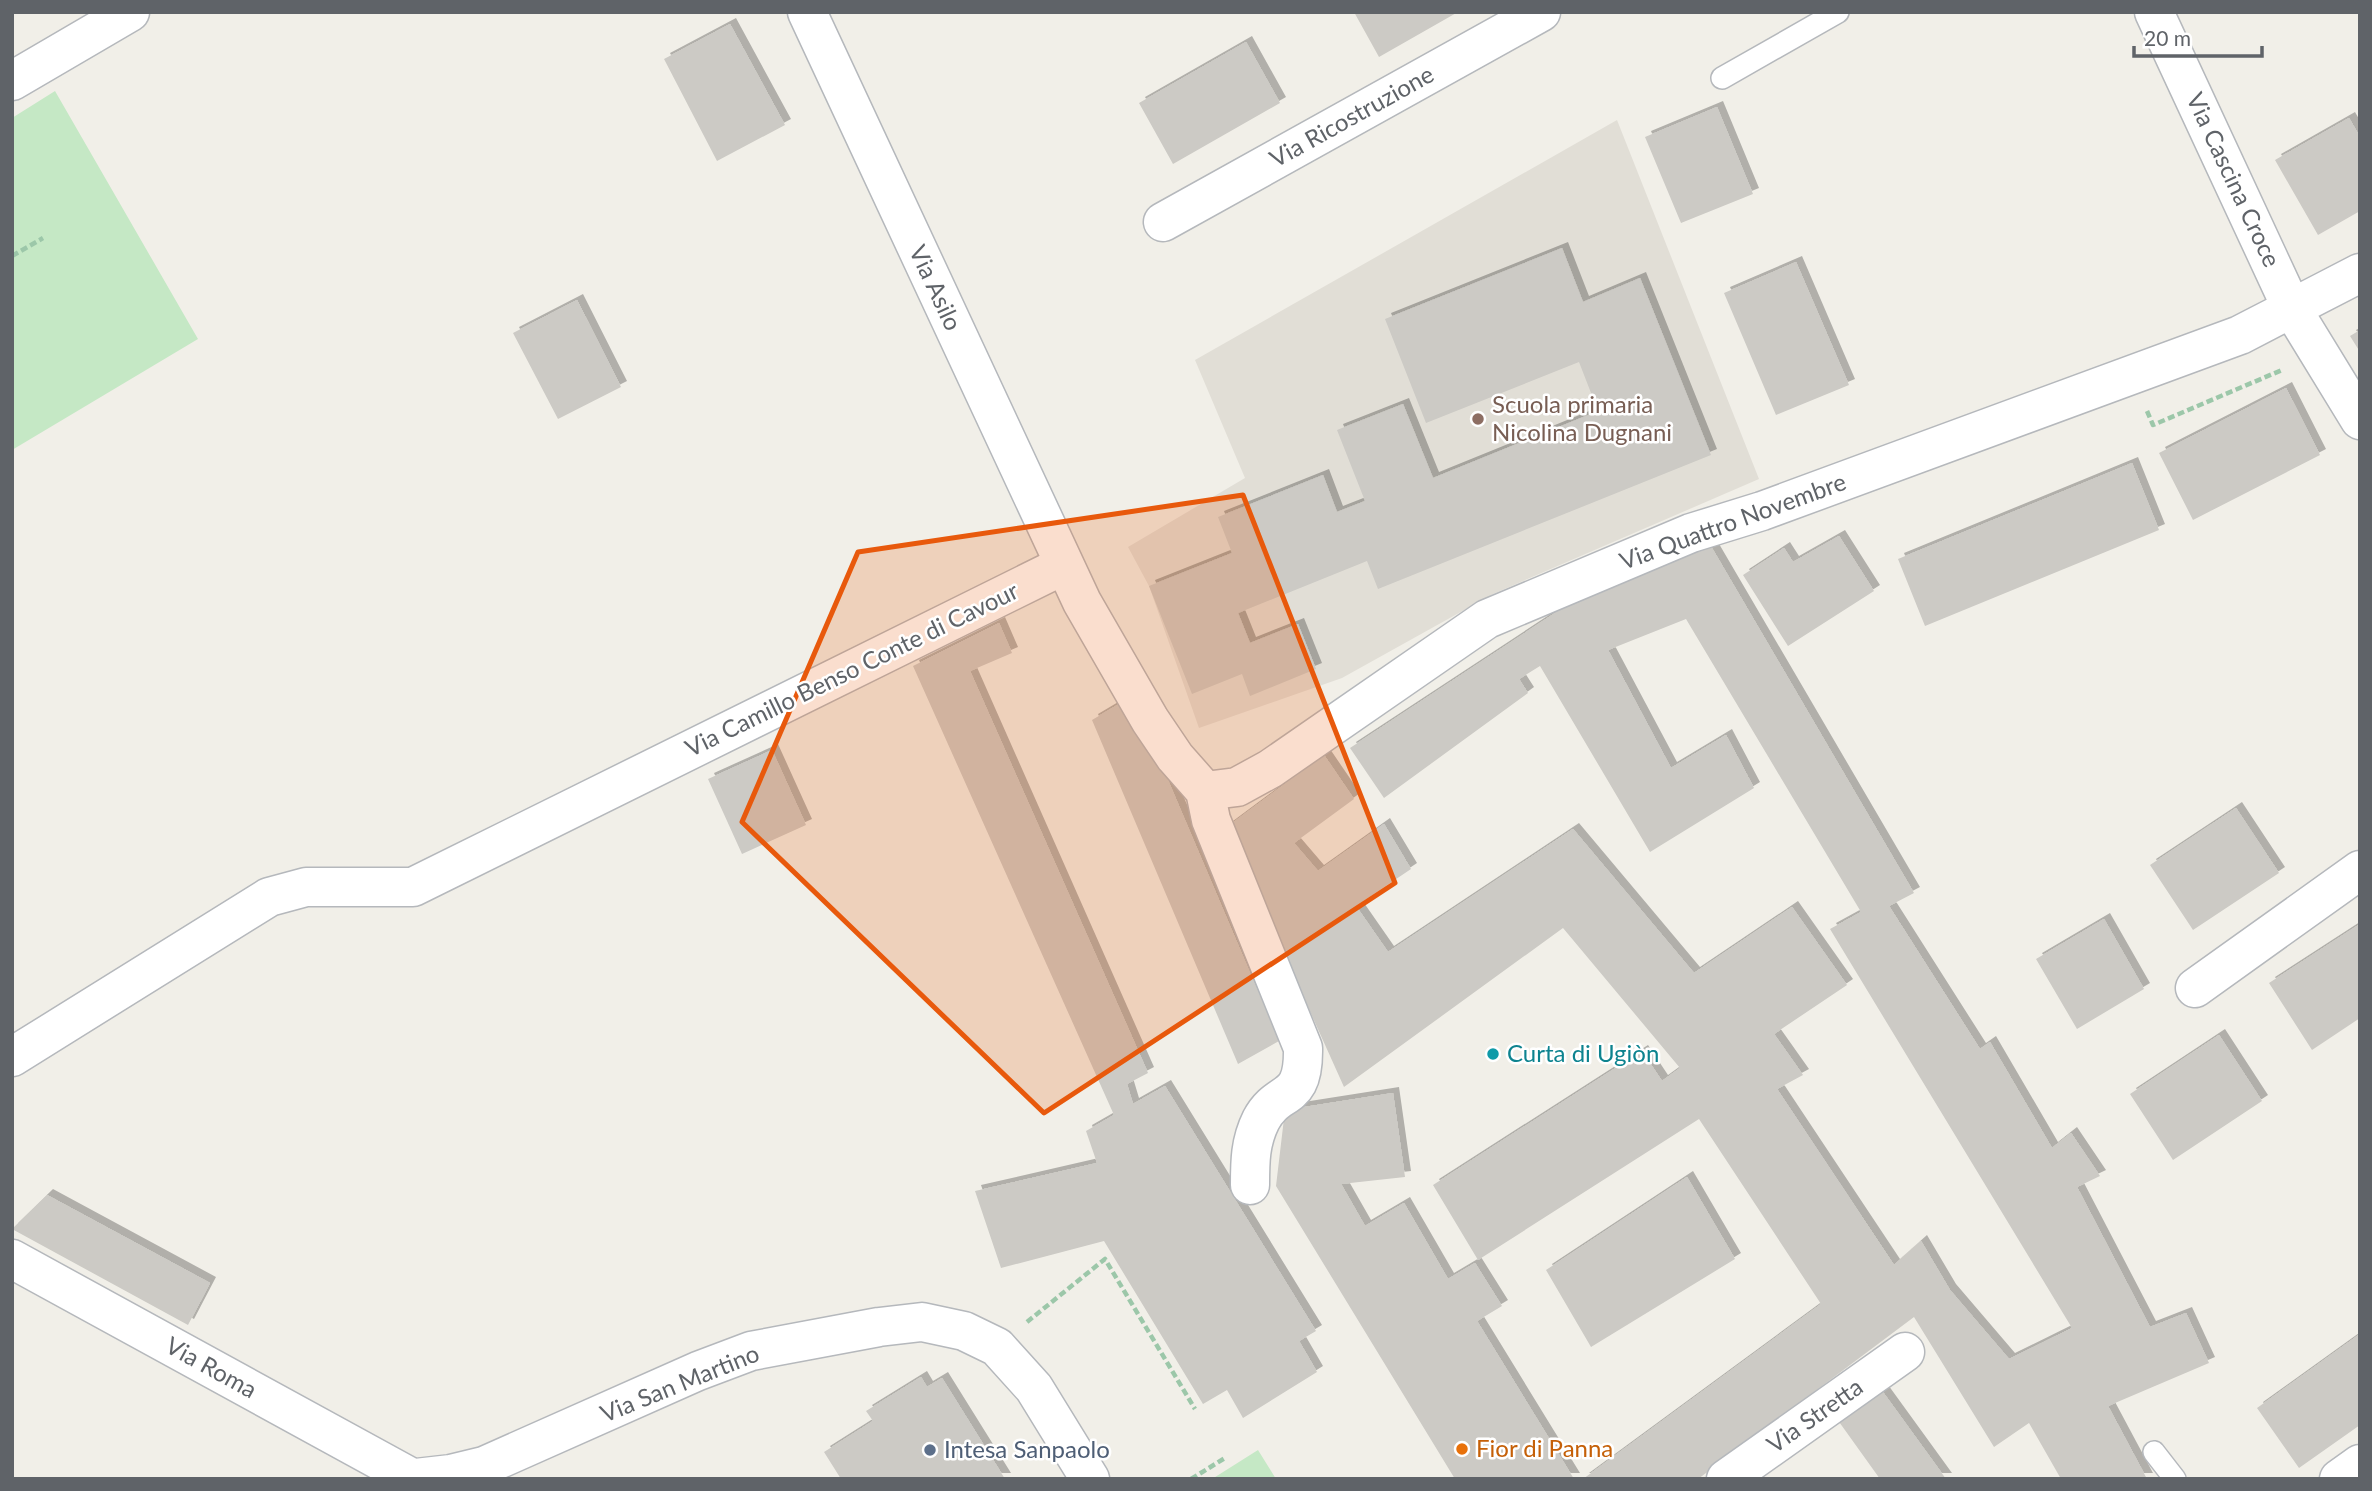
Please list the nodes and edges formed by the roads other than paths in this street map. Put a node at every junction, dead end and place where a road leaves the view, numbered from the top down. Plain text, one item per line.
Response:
1 (130, 12) edge
2 (807, 12) edge
3 (1541, 12) edge
4 (1838, 12) edge
5 (2154, 12) edge
6 (1722, 78) dead end
7 (12, 81) edge
8 (1163, 222) dead end
9 (2360, 273) edge
10 (2292, 309) junction
11 (2360, 420) edge
12 (1064, 565) junction
13 (1205, 790) junction
14 (2360, 870) edge
15 (2195, 988) dead end
16 (12, 1057) edge
17 (1250, 1185) dead end
18 (12, 1259) edge
19 (1905, 1352) dead end
20 (2154, 1452) dead end
21 (2360, 1464) edge
22 (409, 1478) edge
23 (1090, 1479) edge
24 (1726, 1479) edge
25 (2175, 1479) edge
26 (2339, 1479) edge

1 - 7 street
2 - 12 street, Via Asilo
3 - 8 street, Via Ricostruzione
4 - 6 lane
5 - 10 street, Via Cascina Croce
9 - 10 street, Via Quattro Novembre
10 - 11 street, Via Cascina Croce
10 - 13 street, Via Quattro Novembre
12 - 13 street
12 - 16 street, Via Camillo Benso Conte di Cavour
13 - 17 street
14 - 15 street
18 - 22 street, Via Roma
19 - 24 street, Via Stretta
20 - 25 lane
21 - 26 street
22 - 23 street, Via San Martino

